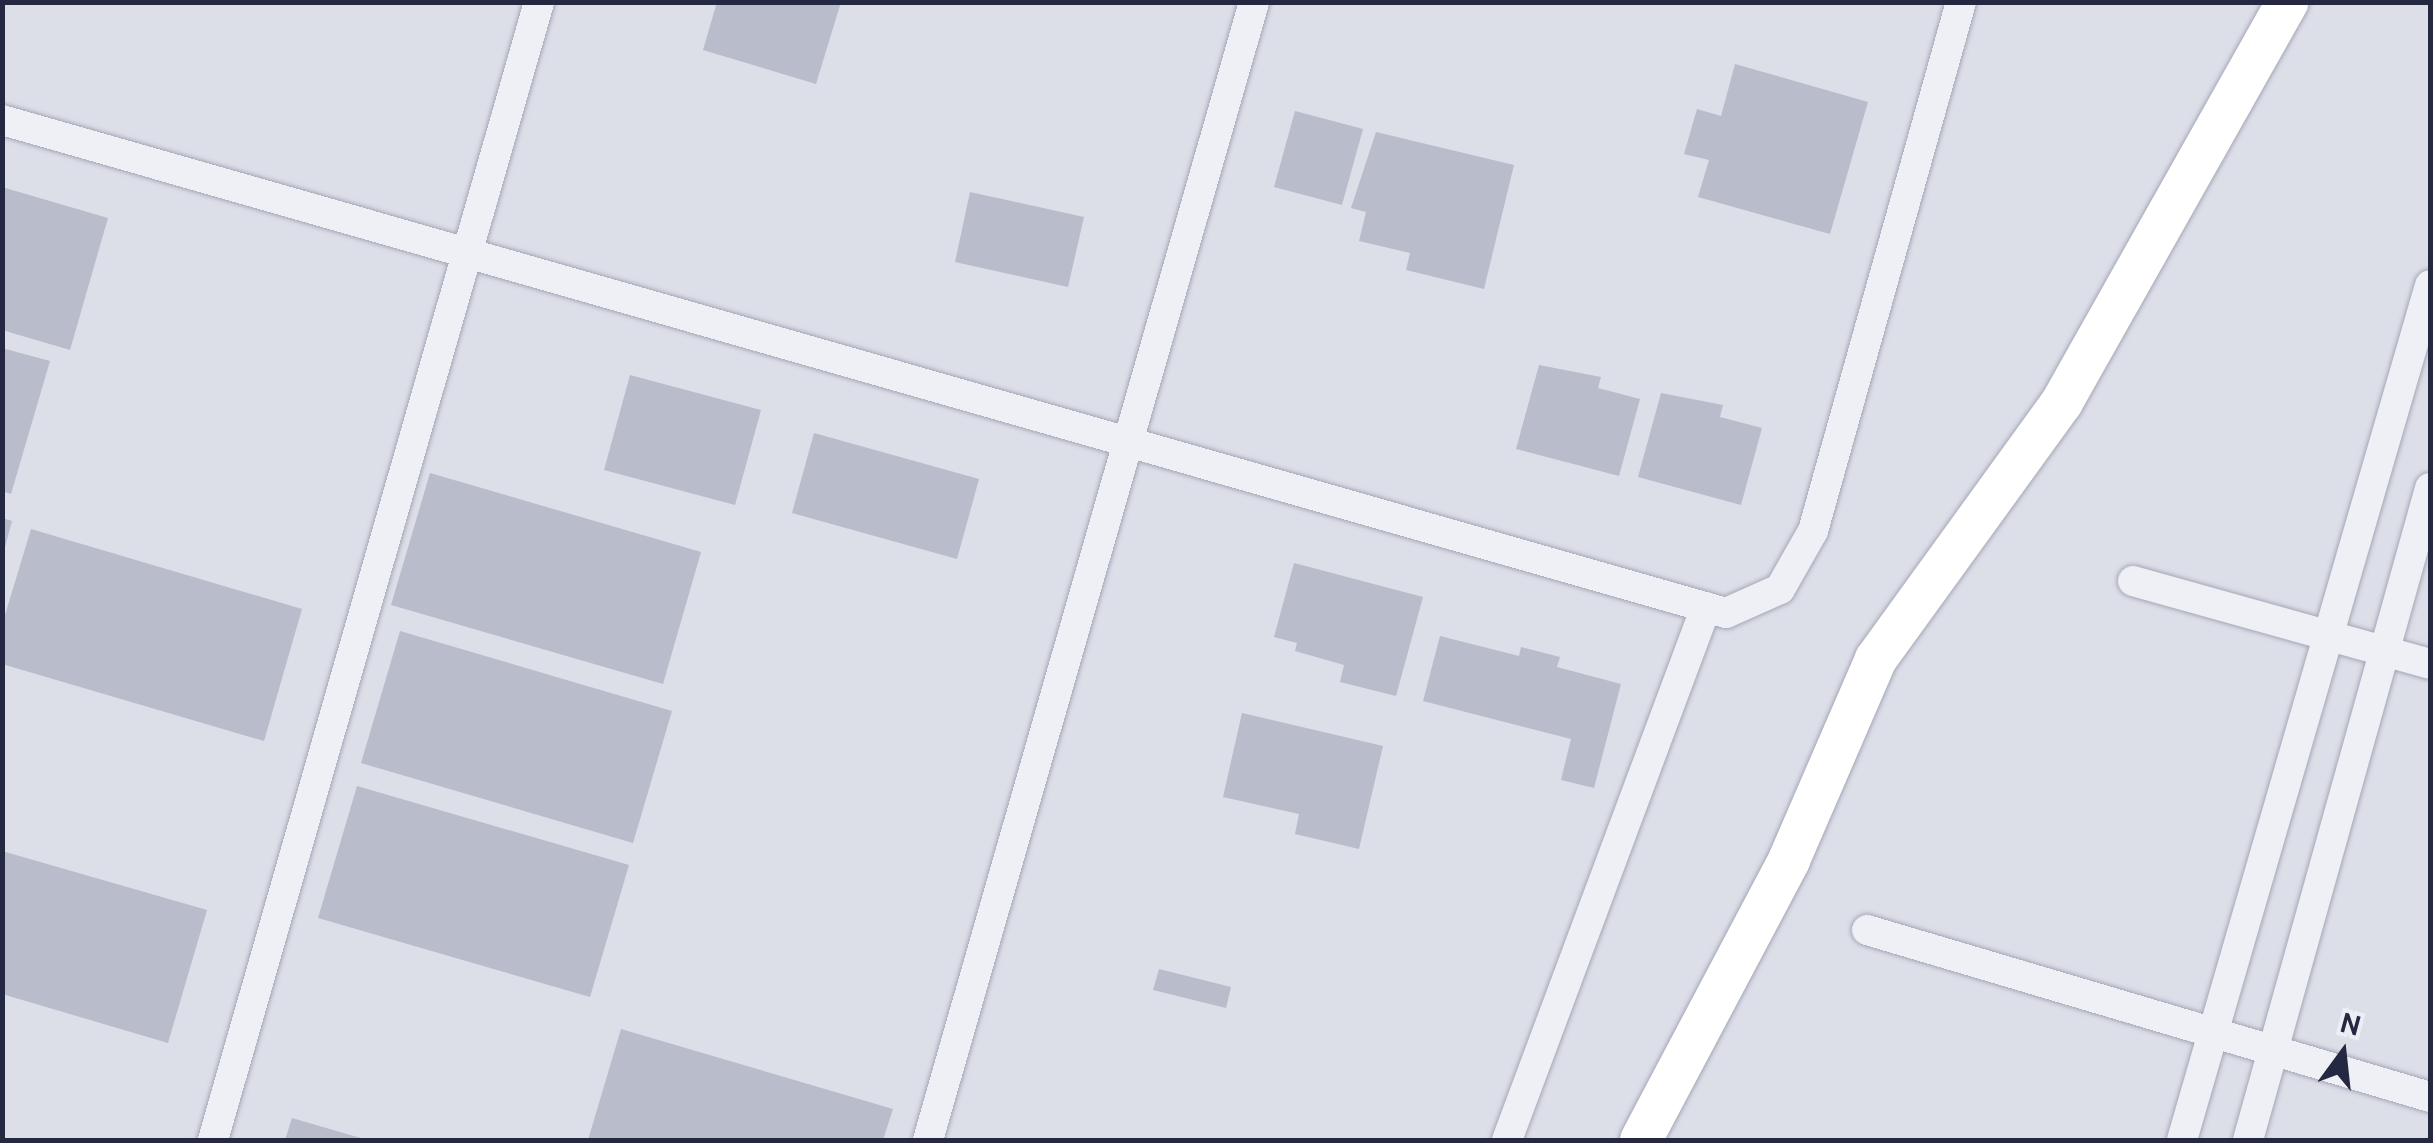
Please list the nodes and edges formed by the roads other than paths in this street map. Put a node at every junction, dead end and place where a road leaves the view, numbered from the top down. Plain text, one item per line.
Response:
1 (539, 2) edge
2 (1254, 2) edge
3 (1960, 2) edge
4 (2287, 2) edge
5 (2, 120) edge
6 (466, 254) junction
7 (2430, 285) edge
8 (1127, 444) junction
9 (2430, 488) edge
10 (2133, 581) dead end
11 (1706, 608) junction
12 (2326, 638) junction
13 (2385, 652) junction
14 (2430, 664) edge
15 (1868, 930) dead end
16 (2215, 1034) junction
17 (2273, 1050) junction
18 (2430, 1097) edge
19 (212, 1140) edge
20 (928, 1140) edge
21 (1507, 1140) edge
22 (1642, 1140) edge
23 (2182, 1140) edge
24 (2248, 1140) edge

1 - 6 street
2 - 8 street
3 - 11 street
4 - 22 street
5 - 6 street
6 - 8 street
6 - 19 street
7 - 12 street
8 - 11 street
8 - 20 street
9 - 13 street
10 - 12 street
11 - 21 street
12 - 13 street
12 - 16 street
13 - 14 street
13 - 17 street
15 - 16 street
16 - 17 street
16 - 23 street
17 - 18 street
17 - 24 street

